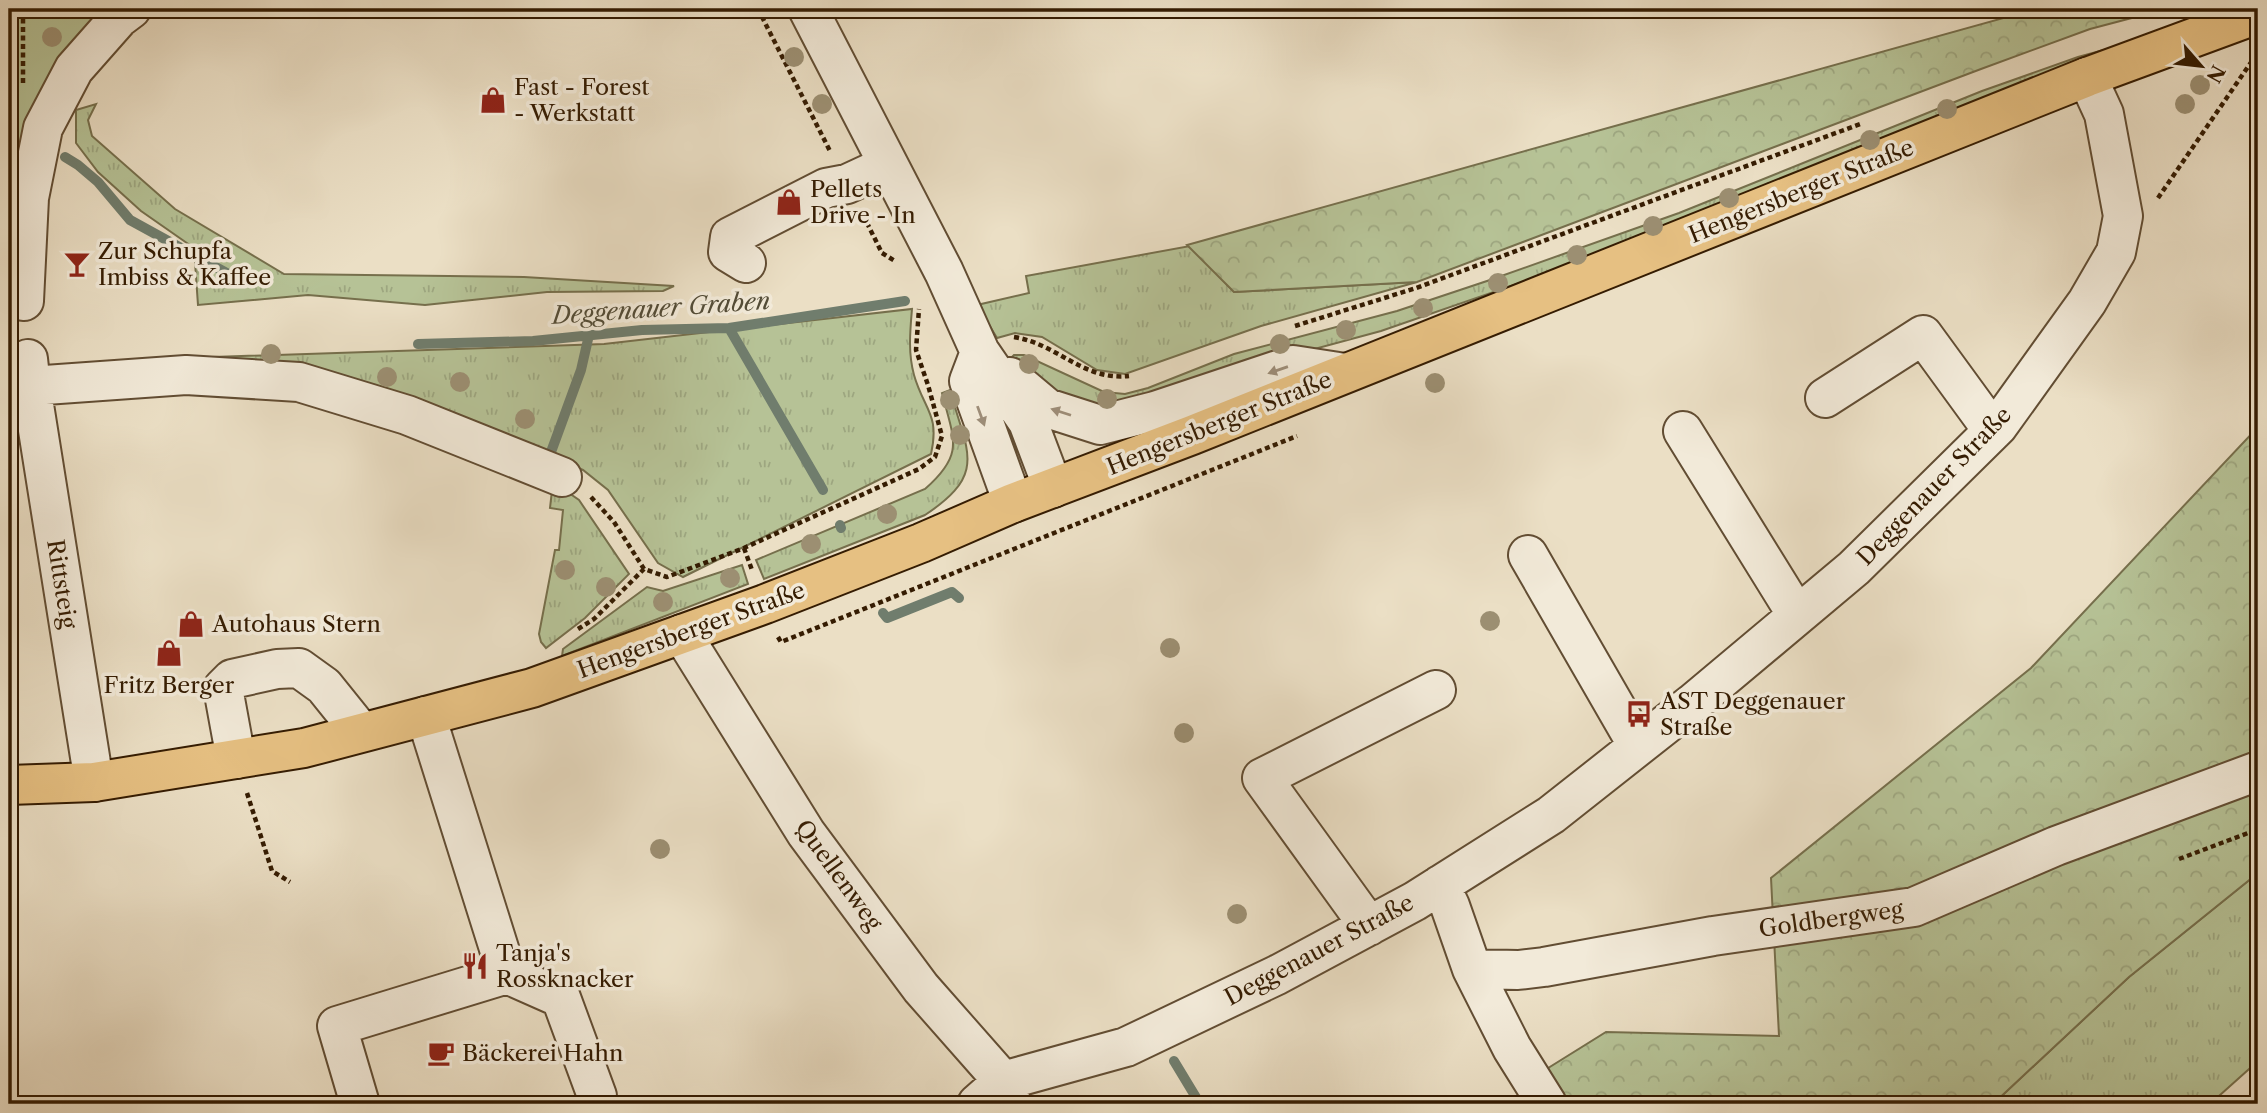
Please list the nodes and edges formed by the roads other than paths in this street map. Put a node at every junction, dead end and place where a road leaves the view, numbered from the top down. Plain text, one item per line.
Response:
1 (131, 9) edge
2 (808, 9) edge
3 (2258, 14) edge
4 (2087, 77) junction
5 (888, 165) junction
6 (746, 263) dead end
7 (24, 301) dead end
8 (997, 345) junction
9 (1345, 373) junction
10 (1825, 398) dead end
11 (1683, 431) dead end
12 (1993, 431) junction
13 (562, 477) road end
14 (1053, 488) junction
15 (1013, 503) junction
16 (1528, 555) dead end
17 (1797, 615) junction
18 (682, 634) junction
19 (1436, 690) dead end
20 (426, 716) junction
21 (361, 732) junction
22 (1637, 746) junction
23 (2258, 771) edge
24 (241, 775) junction
25 (94, 782) junction
26 (9, 785) edge
27 (1440, 885) junction
28 (1369, 926) junction
29 (1472, 969) junction
30 (507, 974) junction
31 (597, 1096) dead end
32 (997, 1097) edge
33 (360, 1104) edge
34 (1548, 1104) edge

1 - 7 street
2 - 5 street
3 - 4 main road, Hengersberger Straße
4 - 9 main road, Hengersberger Straße
4 - 12 street, Deggenauer Straße
5 - 6 street
5 - 8 street
9 -> 8 street, Hengersberger Straße
8 - 14 street
8 -> 15 street
9 - 14 main road, Hengersberger Straße
10 - 12 street
11 - 17 street
12 - 17 street, Deggenauer Straße
13 - 25 street, Rittsteig
14 - 15 main road, Hengersberger Straße
15 - 18 main road, Hengersberger Straße
16 - 22 street
17 - 22 street, Deggenauer Straße
18 - 20 main road, Hengersberger Straße
18 - 32 street, Quellenweg
19 - 28 street
20 - 21 main road, Hengersberger Straße
20 - 30 street
21 - 24 main road, Hengersberger Straße
21 - 24 street
22 - 27 street, Deggenauer Straße
23 - 29 street, Goldbergweg
24 - 25 main road, Hengersberger Straße
25 - 26 main road, Hengersberger Straße
27 - 28 street, Deggenauer Straße
27 - 29 street
28 - 32 street, Deggenauer Straße
29 - 34 street
30 - 31 street
30 - 33 street

